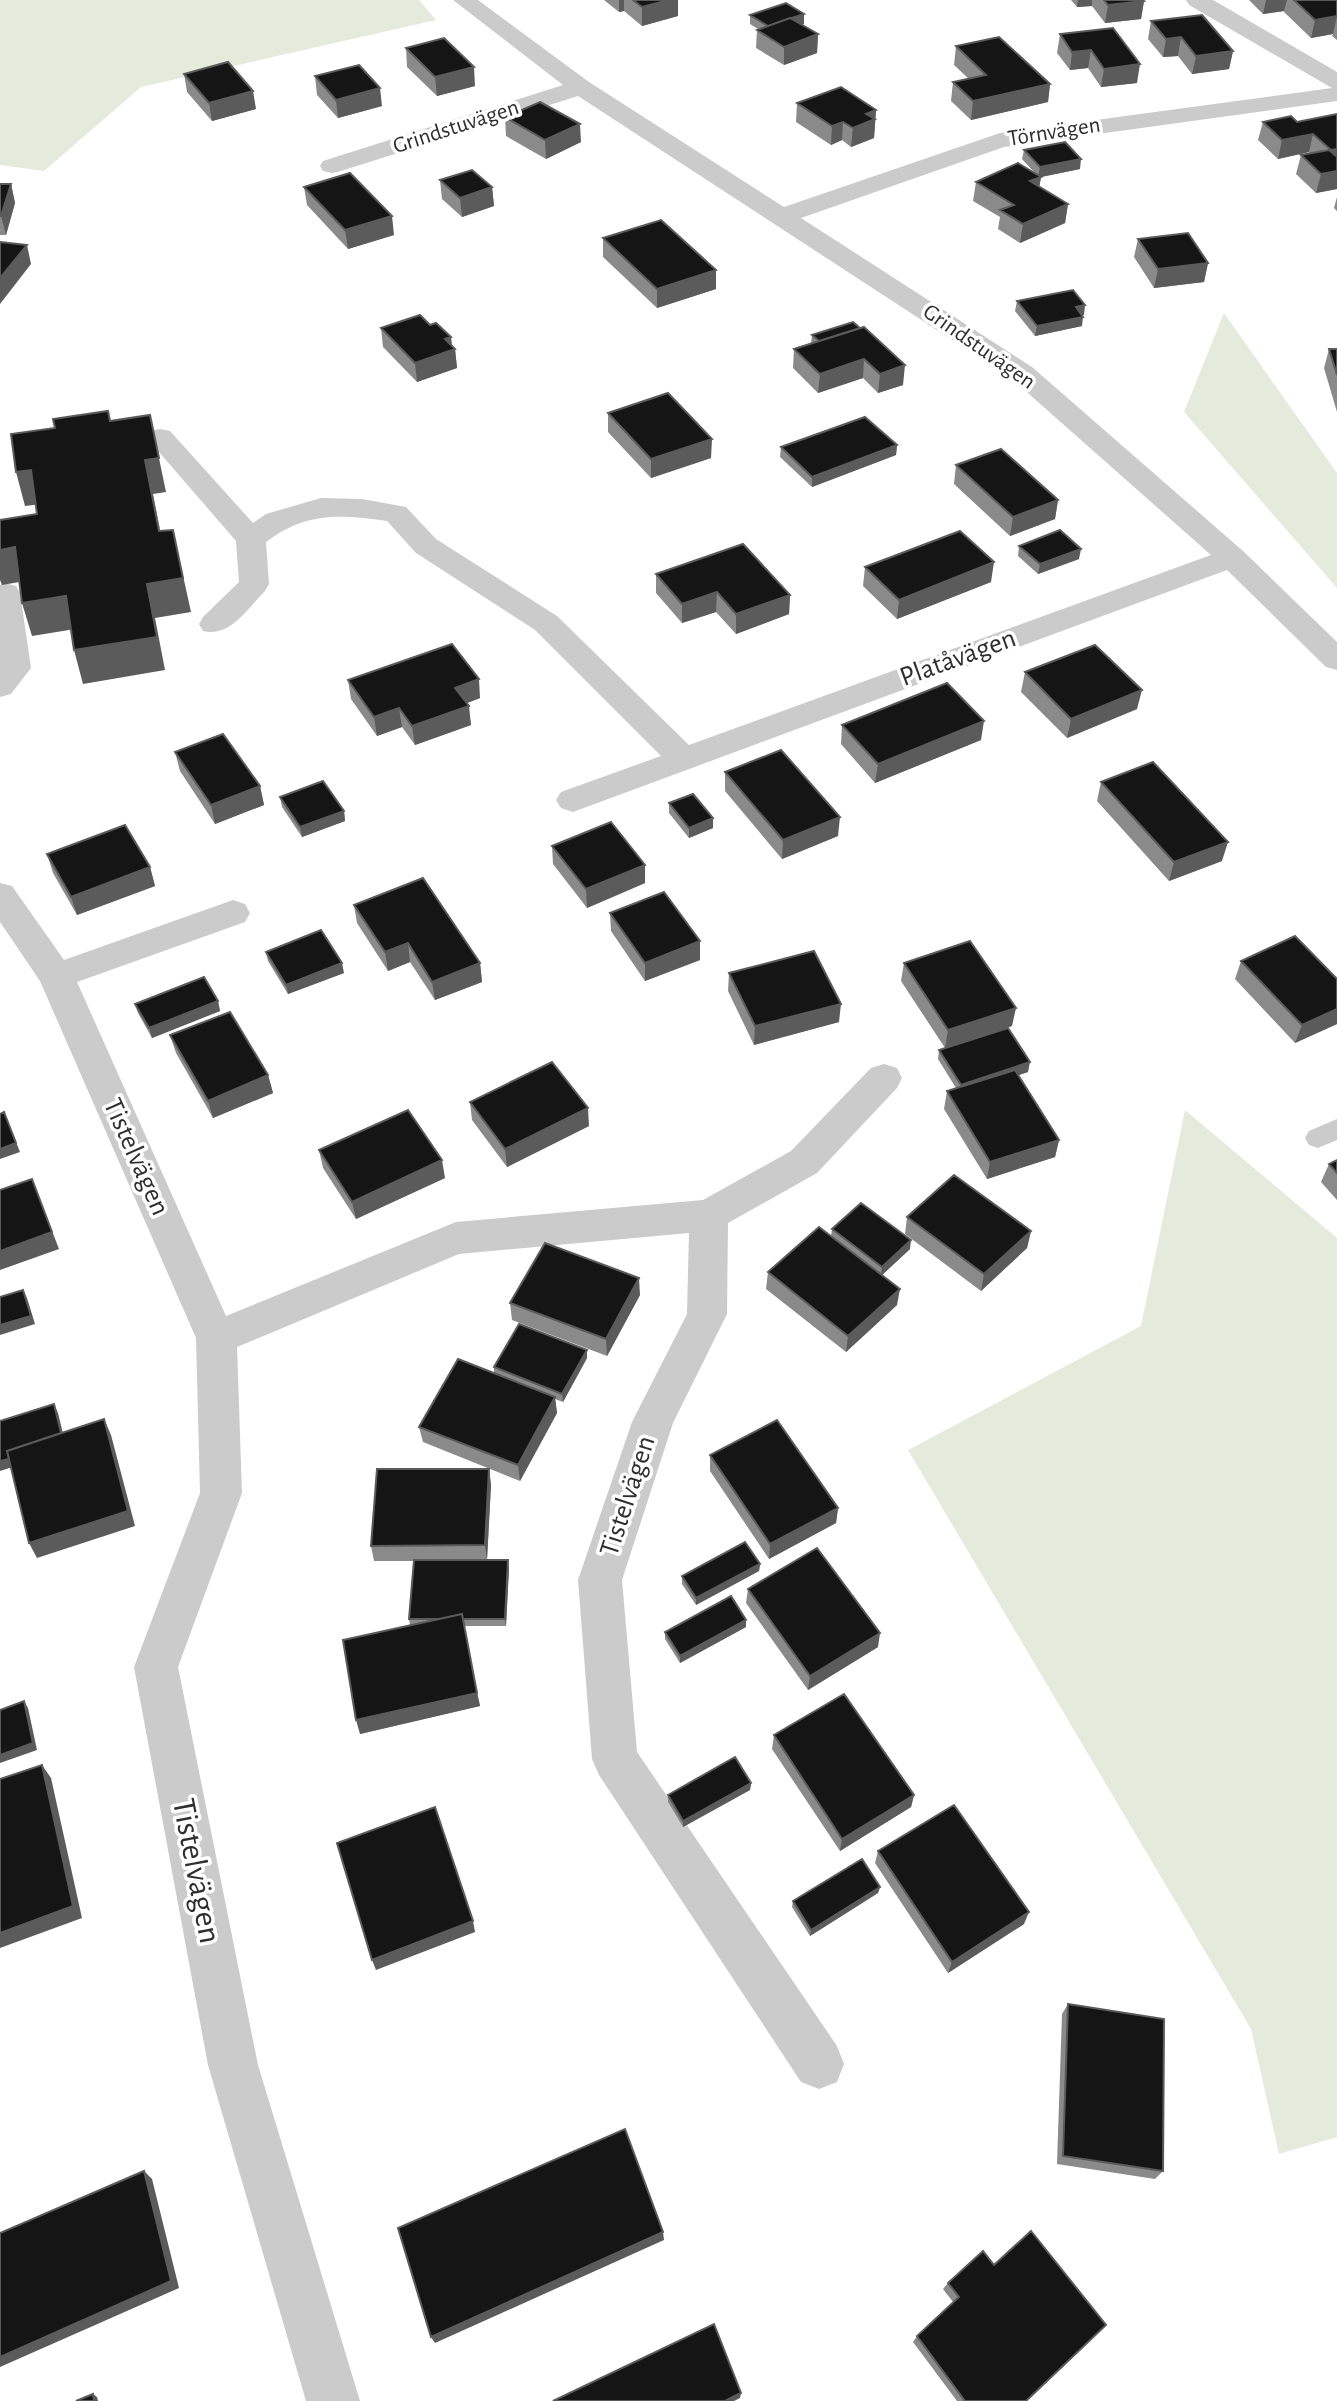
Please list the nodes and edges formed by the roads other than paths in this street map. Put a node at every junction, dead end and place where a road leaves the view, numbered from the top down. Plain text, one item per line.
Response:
1 (464, 0) edge
2 (1197, 0) edge
3 (1337, 82) edge
4 (581, 88) junction
5 (1337, 94) edge
6 (332, 166) dead end
7 (783, 216) junction
8 (160, 437) dead end
9 (251, 539) junction
10 (1232, 558) junction
11 (5, 593) edge
12 (214, 624) dead end
13 (1337, 660) edge
14 (0, 687) edge
15 (684, 759) junction
16 (573, 800) dead end
17 (0, 895) edge
18 (233, 913) dead end
19 (56, 976) junction
20 (884, 1078) dead end
21 (709, 1214) junction
22 (216, 1338) junction
23 (819, 2064) dead end
24 (333, 2401) edge

1 - 4 street, Grindstuvägen
2 - 3 street
4 - 6 street, Grindstuvägen
4 - 7 street, Grindstuvägen
5 - 7 street, Törnvägen
7 - 10 street, Grindstuvägen
8 - 9 street
9 - 12 street
9 - 15 street
10 - 13 street, Grindstuvägen
10 - 15 street, Platåvägen
11 - 14 street
15 - 16 street, Platåvägen
17 - 19 street, Tistelvägen
18 - 19 street
19 - 22 street, Tistelvägen
20 - 21 street
21 - 22 street
21 - 23 street, Tistelvägen
22 - 24 street, Tistelvägen

